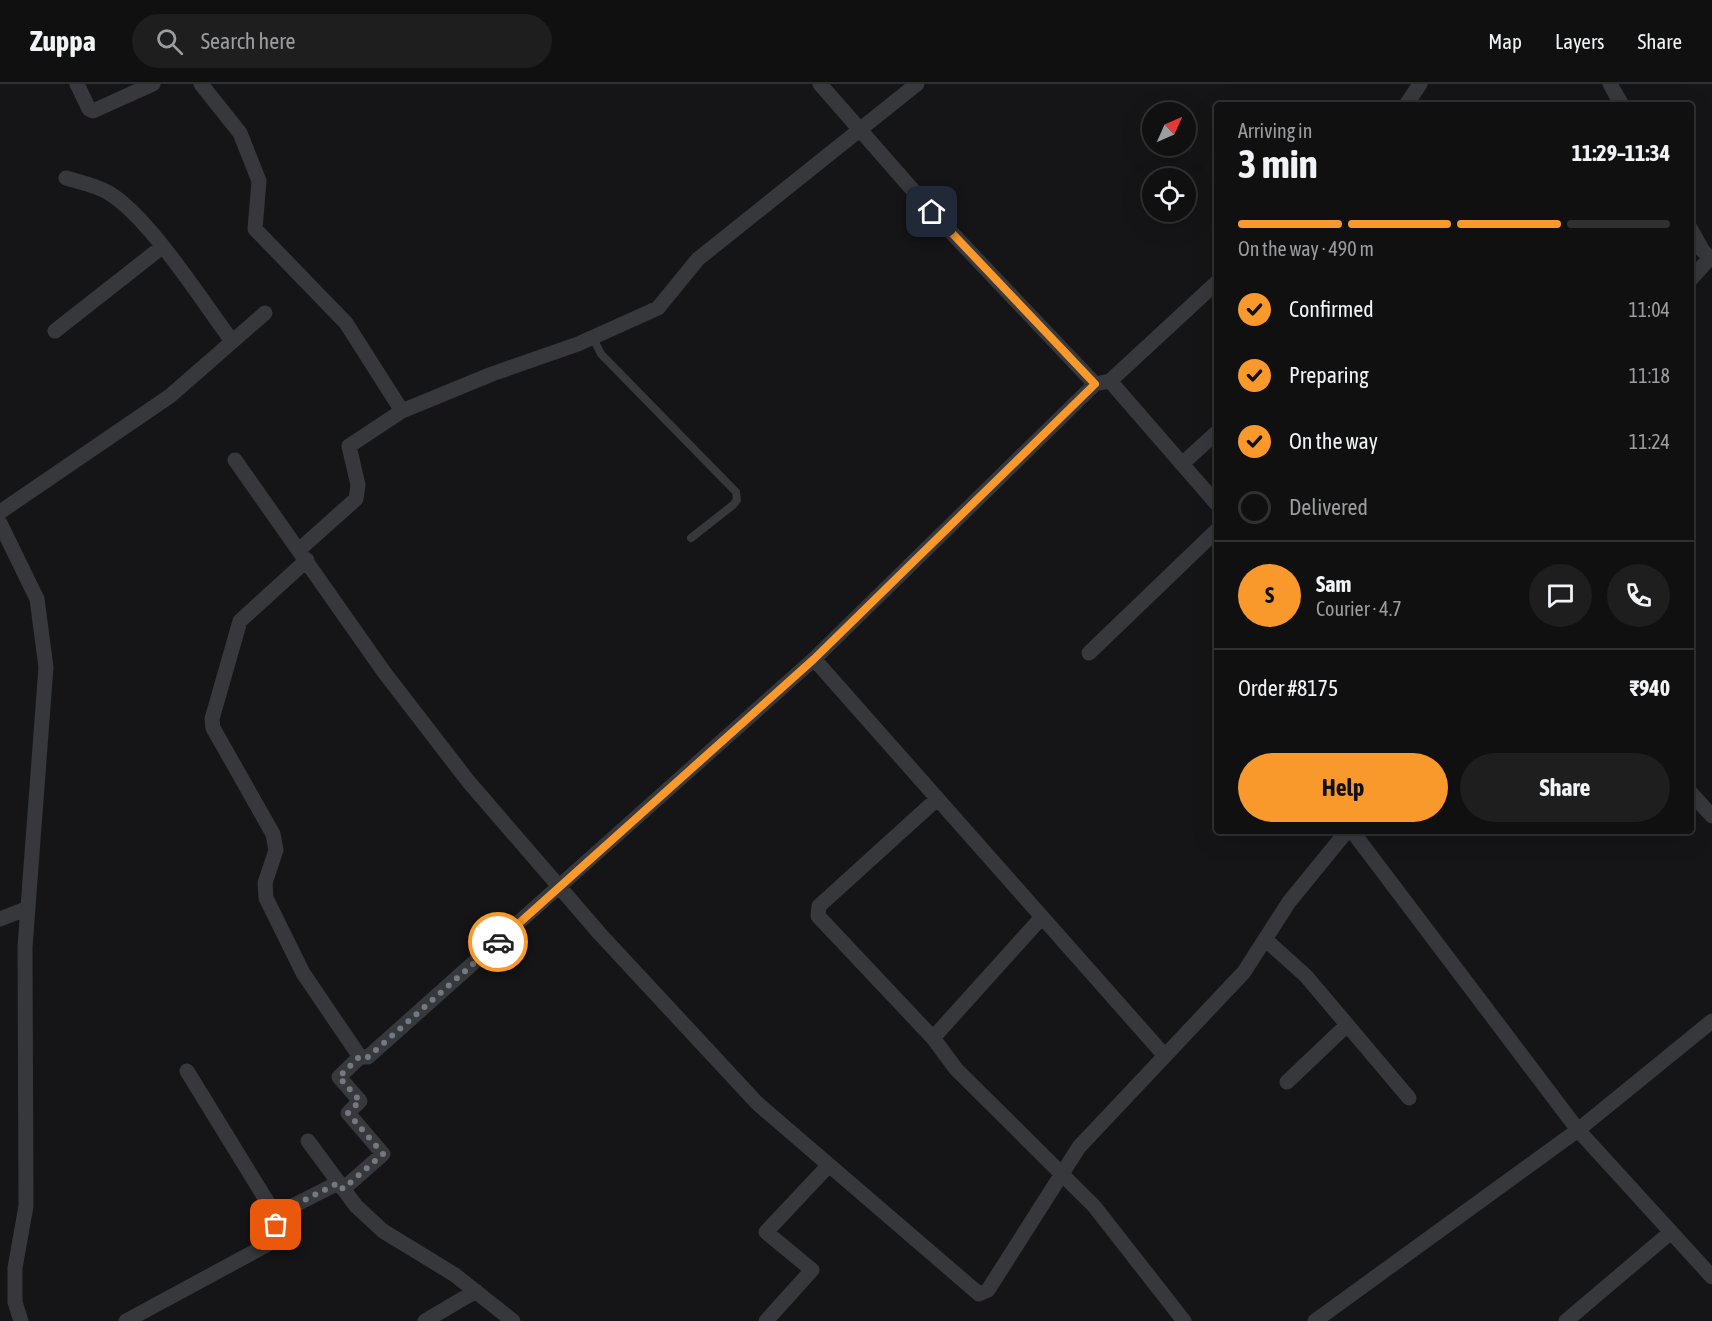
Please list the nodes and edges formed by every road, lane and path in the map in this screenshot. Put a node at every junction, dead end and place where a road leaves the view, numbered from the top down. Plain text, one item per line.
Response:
1 (77, 84) edge
2 (153, 84) edge
3 (201, 84) edge
4 (820, 84) edge
5 (917, 84) edge
6 (1420, 84) edge
7 (1610, 84) edge
8 (1408, 102) edge
9 (1620, 102) edge
10 (861, 129) junction
11 (66, 177) dead end
12 (1694, 234) edge
13 (162, 247) junction
14 (1711, 259) edge
15 (1694, 276) edge
16 (1214, 285) edge
17 (265, 313) dead end
18 (55, 331) dead end
19 (593, 338) junction
20 (232, 341) junction
21 (1110, 381) junction
22 (1095, 384) junction
23 (402, 411) junction
24 (1214, 435) edge
25 (235, 460) dead end
26 (1182, 464) junction
27 (1214, 500) edge
28 (0, 512) edge
29 (0, 523) edge
30 (1214, 533) edge
31 (691, 538) dead end
32 (303, 554) junction
33 (1089, 653) dead end
34 (814, 659) junction
35 (1694, 796) edge
36 (937, 798) junction
37 (1712, 816) edge
38 (1345, 834) edge
39 (1354, 834) edge
40 (559, 887) junction
41 (28, 908) junction
42 (1042, 917) junction
43 (0, 918) edge
44 (1266, 940) junction
45 (1712, 1021) edge
46 (1347, 1025) junction
47 (933, 1038) junction
48 (360, 1056) junction
49 (1165, 1056) junction
50 (187, 1071) dead end
51 (1287, 1082) dead end
52 (1409, 1098) dead end
53 (1578, 1130) junction
54 (308, 1141) dead end
55 (829, 1165) junction
56 (1061, 1175) junction
57 (340, 1186) junction
58 (276, 1216) junction
59 (1671, 1232) junction
60 (15, 1268) junction
61 (1712, 1277) edge
62 (0, 1278) edge
63 (476, 1291) junction
64 (21, 1321) edge
65 (126, 1321) edge
66 (425, 1321) edge
67 (513, 1321) edge
68 (766, 1321) edge
69 (1184, 1321) edge
70 (1315, 1321) edge
71 (1566, 1321) edge

1 - 2 street
3 - 23 street
4 - 10 street
5 - 10 street
6 - 8 street
7 - 9 street
10 - 19 street
10 - 22 street
11 - 13 street
12 - 14 street
13 - 18 street
13 - 20 street
14 - 15 street
16 - 21 street
17 - 20 street
19 - 23 street
19 - 31 lane
20 - 28 street
21 - 22 street
21 - 26 street
22 - 34 street
23 - 32 street
24 - 26 street
25 - 32 street
26 - 27 street
29 - 41 street
30 - 33 street
32 - 40 street
32 - 48 street
34 - 36 street
34 - 40 street
35 - 37 street
36 - 42 street
36 - 47 street
38 - 44 street
39 - 53 street
40 - 48 street
40 - 55 street
41 - 43 street
41 - 60 street
42 - 47 street
42 - 49 street
44 - 46 street
44 - 49 street
45 - 53 street
46 - 51 street
46 - 52 street
47 - 56 street
48 - 57 street
49 - 56 street
50 - 58 street
53 - 59 street
53 - 70 street
54 - 57 street
55 - 56 street
55 - 68 street
56 - 69 street
57 - 58 street
57 - 63 street
58 - 65 street
59 - 61 street
59 - 71 street
60 - 62 street
60 - 64 street
63 - 66 street
63 - 67 street

